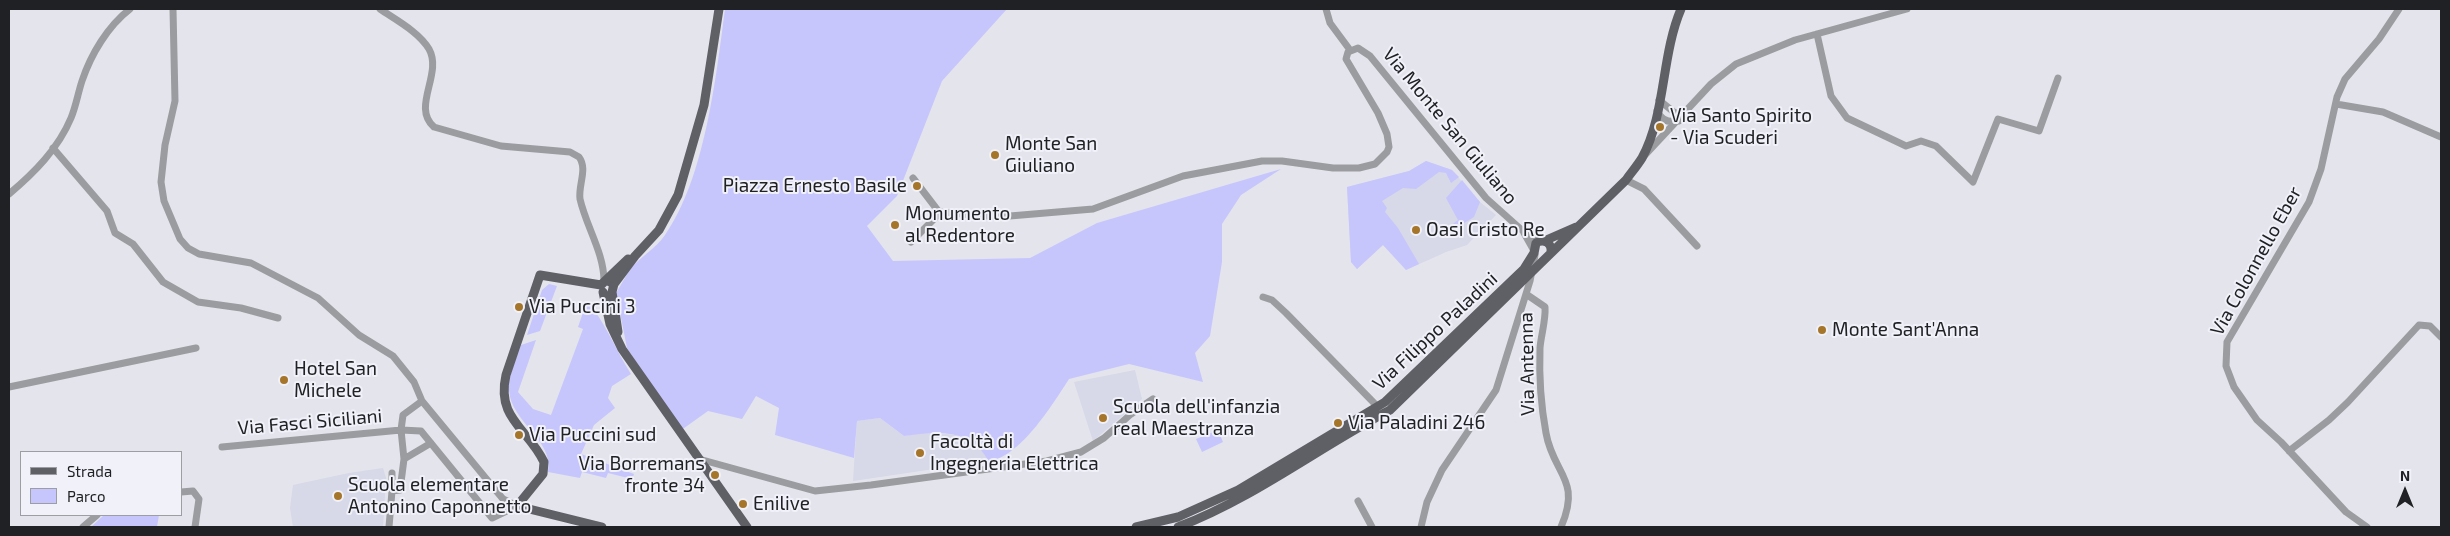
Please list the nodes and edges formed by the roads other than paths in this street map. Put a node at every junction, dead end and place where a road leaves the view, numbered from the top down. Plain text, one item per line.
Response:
1 (130, 9) edge
2 (173, 9) edge
3 (380, 9) edge
4 (719, 9) edge
5 (1326, 9) edge
6 (1681, 9) edge
7 (1907, 9) edge
8 (2398, 9) edge
9 (1817, 34) junction
10 (1350, 50) junction
11 (2058, 78) dead end
12 (1659, 100) junction
13 (2336, 104) junction
14 (1657, 110) junction
15 (1686, 113) junction
16 (1679, 121) junction
17 (2441, 137) edge
18 (53, 148) junction
19 (1642, 158) junction
20 (913, 178) dead end
21 (1626, 180) junction
22 (9, 194) edge
23 (942, 212) junction
24 (1582, 222) junction
25 (1524, 232) junction
26 (1542, 241) junction
27 (911, 242) dead end
28 (1697, 246) dead end
29 (1534, 253) junction
30 (1550, 255) junction
31 (1532, 273) junction
32 (607, 286) junction
33 (1526, 294) junction
34 (1263, 297) dead end
35 (278, 318) dead end
36 (2441, 336) edge
37 (196, 348) dead end
38 (9, 387) edge
39 (1153, 399) dead end
40 (422, 401) junction
41 (1377, 406) junction
42 (401, 430) junction
43 (431, 443) junction
44 (222, 447) dead end
45 (2289, 451) junction
46 (404, 459) junction
47 (697, 459) junction
48 (392, 473) dead end
49 (392, 491) junction
50 (182, 492) edge
51 (1358, 501) dead end
52 (517, 506) junction
53 (97, 516) edge
54 (575, 524) edge
55 (83, 527) edge
56 (195, 527) edge
57 (388, 527) edge
58 (602, 527) edge
59 (747, 527) edge
60 (1136, 527) edge
61 (1178, 527) edge
62 (1372, 527) edge
63 (1421, 527) edge
64 (1561, 527) edge
65 (2367, 527) edge

1 - 18 street
2 - 40 street
3 - 32 street
4 - 32 main road
5 - 10 street
6 - 12 main road
7 - 9 street
8 - 13 street, Via Colonnello Eber
9 - 11 street
9 - 15 street
10 - 23 street
10 - 25 street, Via Monte San Giuliano
12 - 14 main road
12 - 15 street
13 - 17 street
13 - 45 street, Via Colonnello Eber
14 - 16 street
14 - 19 main road
15 - 16 street
16 - 19 street
18 - 22 street
18 - 35 street
19 - 21 main road
20 - 23 street
21 - 24 main road
21 - 28 street
23 - 27 street
24 - 26 main road
24 - 30 main road, Via Filippo Paladini
25 - 26 street
25 - 29 street
26 - 29 main road
26 - 30 main road
29 - 30 main road
29 - 31 street
29 - 41 main road, Via Filippo Paladini
30 - 31 main road, Via Filippo Paladini
31 - 33 street
31 - 61 main road, Via Filippo Paladini
32 - 47 main road
32 - 52 main road
33 - 63 street
33 - 64 street, Via Antenna
34 - 41 street
36 - 45 street
37 - 38 street
39 - 47 street
40 - 42 street, Via Fasci Siciliani
40 - 52 street
41 - 60 main road, Via Filippo Paladini
42 - 43 street, Via Fasci Siciliani
42 - 44 street, Via Fasci Siciliani
42 - 46 street
43 - 46 street
43 - 52 street, Via Fasci Siciliani
45 - 65 street, Via Colonnello Eber
46 - 49 street
47 - 59 main road
48 - 49 street
49 - 57 street
50 - 56 street
51 - 62 street
52 - 54 main road
53 - 55 street
54 - 58 main road

